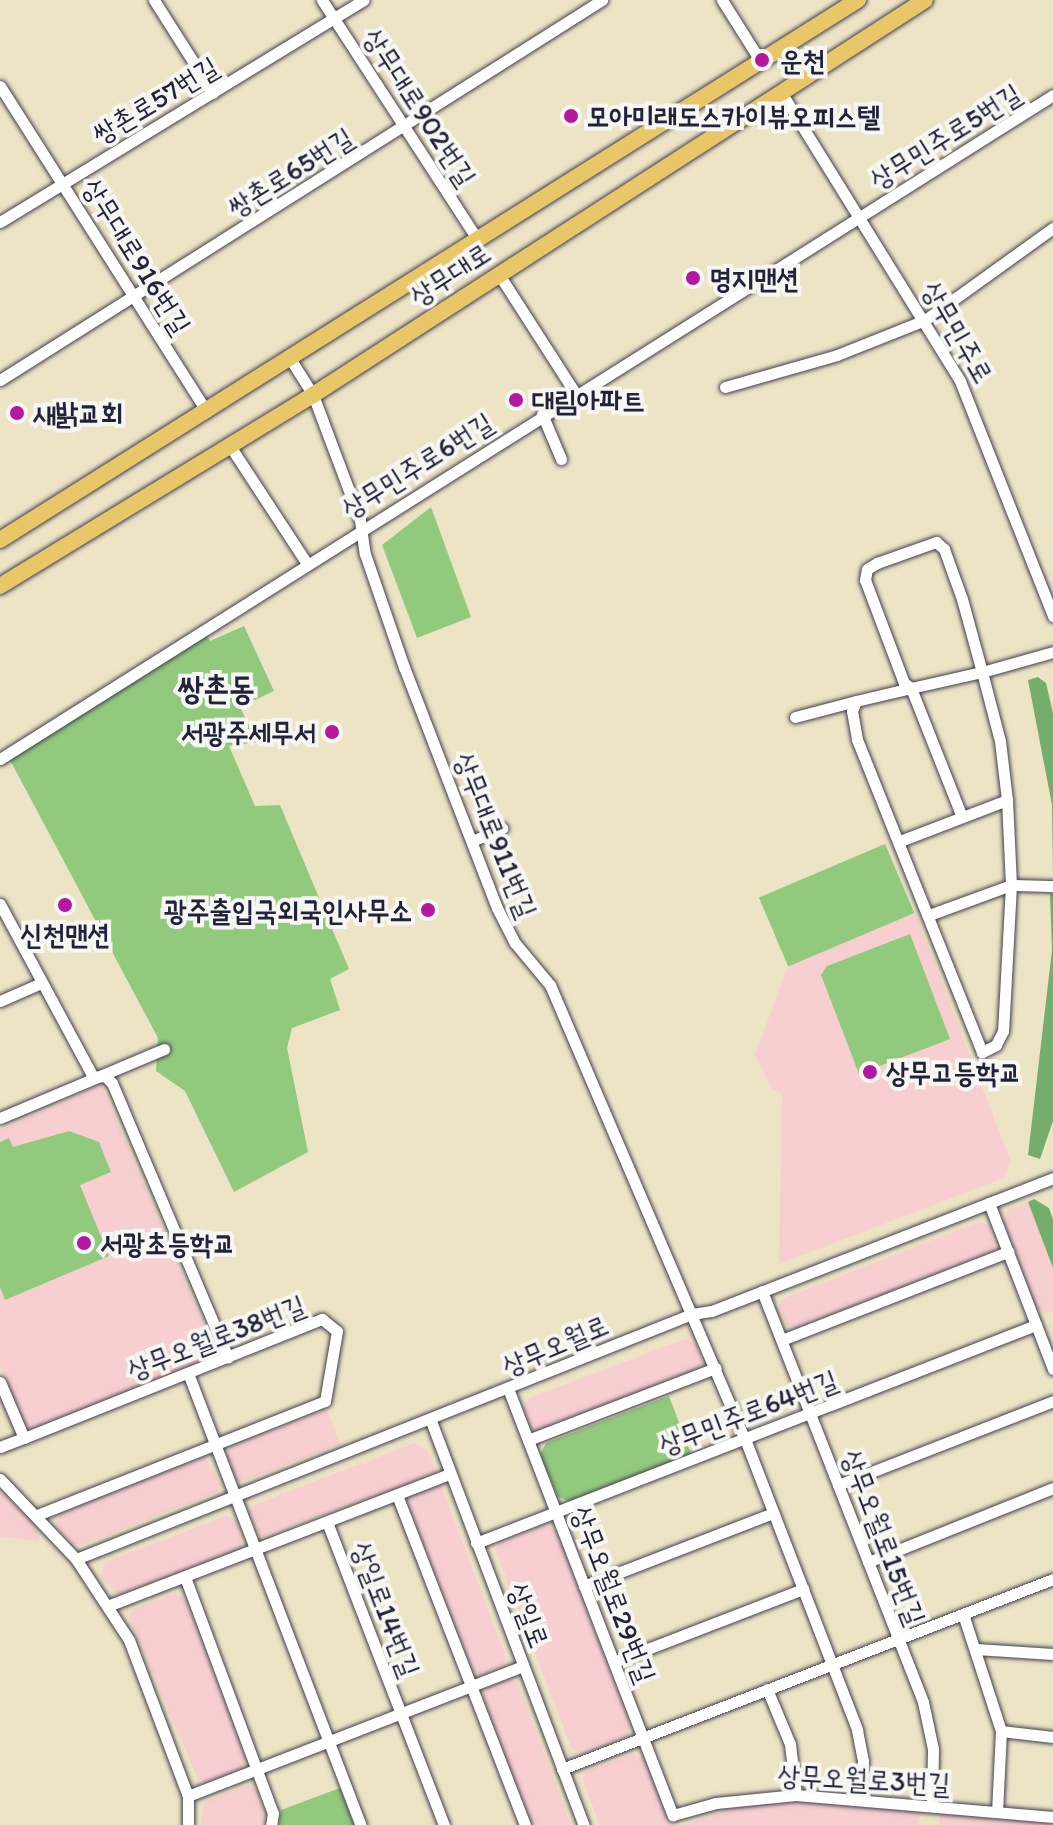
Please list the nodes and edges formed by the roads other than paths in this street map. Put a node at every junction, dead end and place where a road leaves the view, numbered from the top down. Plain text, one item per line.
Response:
1 (154, 0) edge
2 (322, 0) edge
3 (364, 0) edge
4 (602, 0) edge
5 (722, 0) edge
6 (858, 0) edge
7 (925, 0) edge
8 (334, 19) junction
9 (761, 62) junction
10 (0, 86) edge
11 (781, 92) junction
12 (213, 93) junction
13 (1053, 95) edge
14 (405, 128) junction
15 (63, 184) junction
16 (862, 216) junction
17 (0, 222) edge
18 (1053, 228) edge
19 (478, 240) junction
20 (498, 273) junction
21 (135, 296) junction
22 (925, 320) junction
23 (291, 360) junction
24 (0, 380) edge
25 (725, 387) dead end
26 (575, 393) junction
27 (313, 395) junction
28 (207, 412) junction
29 (542, 414) junction
30 (230, 446) junction
31 (561, 459) dead end
32 (360, 530) junction
33 (0, 540) edge
34 (306, 562) junction
35 (0, 586) edge
36 (1053, 616) edge
37 (1053, 652) edge
38 (982, 672) junction
39 (911, 688) junction
40 (856, 701) junction
41 (795, 717) dead end
42 (0, 759) edge
43 (1007, 800) junction
44 (962, 817) junction
45 (502, 828) dead end
46 (472, 841) junction
47 (900, 841) junction
48 (1011, 885) junction
49 (1053, 886) edge
50 (0, 904) edge
51 (929, 915) junction
52 (41, 983) junction
53 (0, 1001) edge
54 (164, 1049) dead end
55 (93, 1077) junction
56 (0, 1118) edge
57 (1053, 1178) edge
58 (989, 1203) junction
59 (1008, 1252) junction
60 (762, 1291) junction
61 (692, 1314) junction
62 (1036, 1325) junction
63 (782, 1340) junction
64 (228, 1357) junction
65 (716, 1368) junction
66 (1053, 1369) edge
67 (188, 1373) junction
68 (0, 1382) edge
69 (509, 1391) junction
70 (1053, 1401) edge
71 (810, 1413) junction
72 (431, 1421) junction
73 (24, 1438) junction
74 (745, 1439) junction
75 (528, 1440) junction
76 (215, 1444) junction
77 (0, 1447) edge
78 (450, 1474) junction
79 (0, 1479) edge
80 (838, 1485) junction
81 (1053, 1488) edge
82 (397, 1495) junction
83 (235, 1498) junction
84 (556, 1512) junction
85 (773, 1513) junction
86 (37, 1515) junction
87 (327, 1522) junction
88 (476, 1543) junction
89 (255, 1550) junction
90 (76, 1559) junction
91 (868, 1562) junction
92 (185, 1577) junction
93 (1053, 1579) edge
94 (584, 1586) junction
95 (803, 1589) junction
96 (110, 1605) junction
97 (963, 1614) junction
98 (898, 1639) junction
99 (976, 1649) junction
100 (1053, 1654) edge
101 (614, 1662) junction
102 (832, 1664) junction
103 (523, 1666) junction
104 (471, 1686) junction
105 (767, 1689) junction
106 (400, 1713) junction
107 (1001, 1731) junction
108 (643, 1737) junction
109 (1053, 1737) edge
110 (330, 1740) junction
111 (257, 1768) junction
112 (562, 1769) junction
113 (796, 1795) junction
114 (188, 1796) junction
115 (858, 1800) junction
116 (932, 1806) junction
117 (997, 1812) junction
118 (673, 1815) joint
119 (1053, 1817) edge
120 (188, 1825) edge
121 (271, 1825) edge
122 (361, 1825) edge
123 (444, 1825) edge
124 (525, 1825) edge
125 (584, 1825) edge

1 - 12 street
2 - 8 street, 상무대로902번길
3 - 8 street, 쌍촌로57번길
4 - 14 street, 쌍촌로65번길
5 - 9 street
6 - 9 main road, 상무대로
7 - 11 main road, 상무대로
8 - 12 street, 쌍촌로57번길
8 - 14 street, 상무대로902번길
9 - 19 main road, 상무대로
10 - 15 street, 상무대로916번길
11 - 16 street, 상무민주로
11 - 20 main road, 상무대로
12 - 15 street, 쌍촌로57번길
13 - 16 street, 상무민주로5번길
14 - 19 street, 상무대로902번길
14 - 21 street, 쌍촌로65번길
15 - 17 street, 쌍촌로57번길
15 - 21 street, 상무대로916번길
16 - 22 street, 상무민주로
16 - 26 street, 상무민주로6번길
18 - 22 street
19 - 23 main road, 상무대로
20 - 26 street
20 - 27 main road, 상무대로
21 - 24 street, 쌍촌로65번길
21 - 28 street, 상무대로916번길
22 - 25 street
22 - 36 street, 상무민주로
23 - 27 street, 상무대로911번길
23 - 28 main road, 상무대로
26 - 29 street, 상무민주로6번길
27 - 30 main road, 상무대로
27 - 32 street, 상무대로911번길
28 - 33 main road, 상무대로
29 - 31 street
29 - 32 street, 상무민주로6번길
30 - 34 street
30 - 35 main road, 상무대로
32 - 34 street, 상무민주로6번길
32 - 46 street, 상무대로911번길
34 - 42 street, 상무민주로6번길
37 - 38 street
38 - 39 street
38 - 39 street
38 - 43 street
39 - 40 street
39 - 44 street
40 - 41 street
40 - 47 street
43 - 44 street
43 - 48 street
44 - 47 street
45 - 46 street
46 - 61 street, 상무대로911번길
47 - 51 street
48 - 49 street
48 - 51 street
48 - 51 street
50 - 52 street
52 - 53 street
52 - 55 street
54 - 55 street
55 - 56 street
55 - 64 street
57 - 58 street, 상무오월로
58 - 59 street
58 - 60 street, 상무오월로
59 - 62 street
59 - 63 street
60 - 61 street, 상무오월로
60 - 63 street, 상무오월로15번길
61 - 65 street, 상무대로911번길
61 - 69 street, 상무오월로
62 - 66 street
62 - 71 street, 상무민주로64번길
63 - 71 street, 상무오월로15번길
64 - 67 street, 상무오월로38번길
64 - 76 street, 상무오월로38번길
65 - 74 street, 상무대로911번길
65 - 75 street
67 - 73 street, 상무오월로38번길
67 - 76 street
68 - 73 street
69 - 72 street, 상무오월로
69 - 75 street, 상무오월로29번길
70 - 80 street
71 - 74 street, 상무민주로64번길
71 - 80 street, 상무오월로15번길
72 - 78 street, 상일로
72 - 83 street, 상무오월로
73 - 77 street, 상무오월로38번길
74 - 84 street, 상무민주로64번길
74 - 85 street, 상무대로911번길
75 - 84 street, 상무오월로29번길
76 - 83 street
76 - 86 street, 상무오월로38번길
78 - 82 street
78 - 88 street, 상일로
79 - 86 street
80 - 91 street, 상무오월로15번길
81 - 91 street
82 - 87 street
82 - 104 street, 상일로14번길
83 - 89 street
83 - 90 street, 상무오월로
84 - 88 street, 상무민주로64번길
84 - 94 street, 상무오월로29번길
85 - 94 street
85 - 95 street, 상무대로911번길
86 - 90 street
87 - 89 street
87 - 106 street, 상일로14번길
88 - 103 street, 상일로
89 - 92 street
89 - 110 street
90 - 96 street
91 - 98 street, 상무오월로15번길
92 - 96 street
92 - 111 street
93 - 97 street
94 - 101 street, 상무오월로29번길
95 - 101 street
95 - 102 street, 상무대로911번길
96 - 114 street
97 - 98 street
97 - 99 street
98 - 102 street
98 - 116 street, 상무오월로15번길
99 - 100 street
99 - 107 street
101 - 108 street, 상무오월로29번길
102 - 105 street
102 - 115 street, 상무대로911번길
103 - 104 street, 상일로14번길
103 - 112 street, 상일로
104 - 106 street, 상일로14번길
104 - 124 street, 상일로14번길
105 - 108 street
105 - 113 street
106 - 110 street, 상일로14번길
106 - 123 street, 상일로14번길
107 - 109 street
107 - 117 street
108 - 112 street
108 - 118 street, 상무오월로29번길
110 - 111 street, 상일로14번길
110 - 122 street
111 - 114 street, 상일로14번길
111 - 121 street
112 - 125 street, 상일로
113 - 115 street, 상무오월로3번길
113 - 118 street, 상무오월로3번길
114 - 120 street
115 - 116 street, 상무오월로3번길
116 - 117 street, 상무오월로3번길
117 - 119 street, 상무오월로3번길

